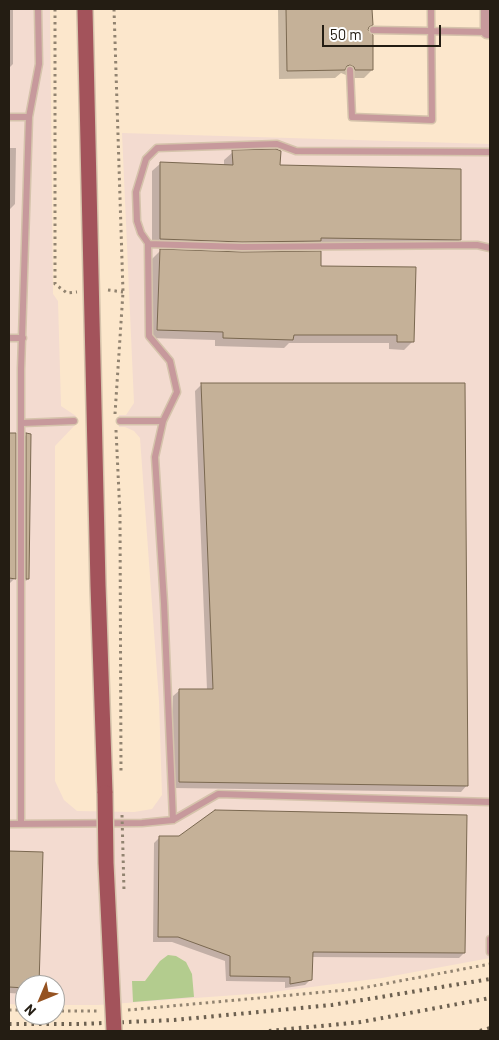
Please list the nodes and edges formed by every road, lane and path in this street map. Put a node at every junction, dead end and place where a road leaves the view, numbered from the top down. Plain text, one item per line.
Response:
1 (38, 9) edge
2 (55, 9) edge
3 (85, 9) edge
4 (114, 9) edge
5 (431, 9) edge
6 (486, 9) edge
7 (373, 30) dead end
8 (432, 32) junction
9 (488, 32) edge
10 (350, 70) dead end
11 (9, 117) edge
12 (29, 117) junction
13 (490, 152) edge
14 (148, 244) junction
15 (490, 248) edge
16 (108, 290) dead end
17 (79, 292) dead end
18 (123, 292) junction
19 (9, 338) edge
20 (23, 338) junction
21 (118, 420) joint
22 (163, 420) junction
23 (74, 421) dead end
24 (22, 423) junction
25 (116, 428) dead end
26 (121, 776) dead end
27 (490, 802) edge
28 (172, 820) junction
29 (9, 824) edge
30 (21, 824) junction
31 (490, 939) edge
32 (490, 952) edge
33 (490, 964) edge
34 (65, 1011) edge
35 (101, 1011) dead end
36 (120, 1011) dead end
37 (114, 1031) edge

1 - 12 lane
2 - 17 path
3 - 37 main road, bridge
4 - 18 path
5 - 8 lane
6 - 9 street
7 - 8 lane
8 - 9 lane
8 - 10 lane
11 - 12 lane
12 - 20 lane
13 - 14 lane
14 - 15 lane
14 - 22 lane
16 - 18 path
18 - 21 path
19 - 20 lane
20 - 24 lane
21 - 22 lane
22 - 28 lane
23 - 24 lane
24 - 30 lane
25 - 26 path
27 - 28 lane
28 - 30 lane
29 - 30 lane
31 - 32 lane
33 - 36 path
34 - 35 path

